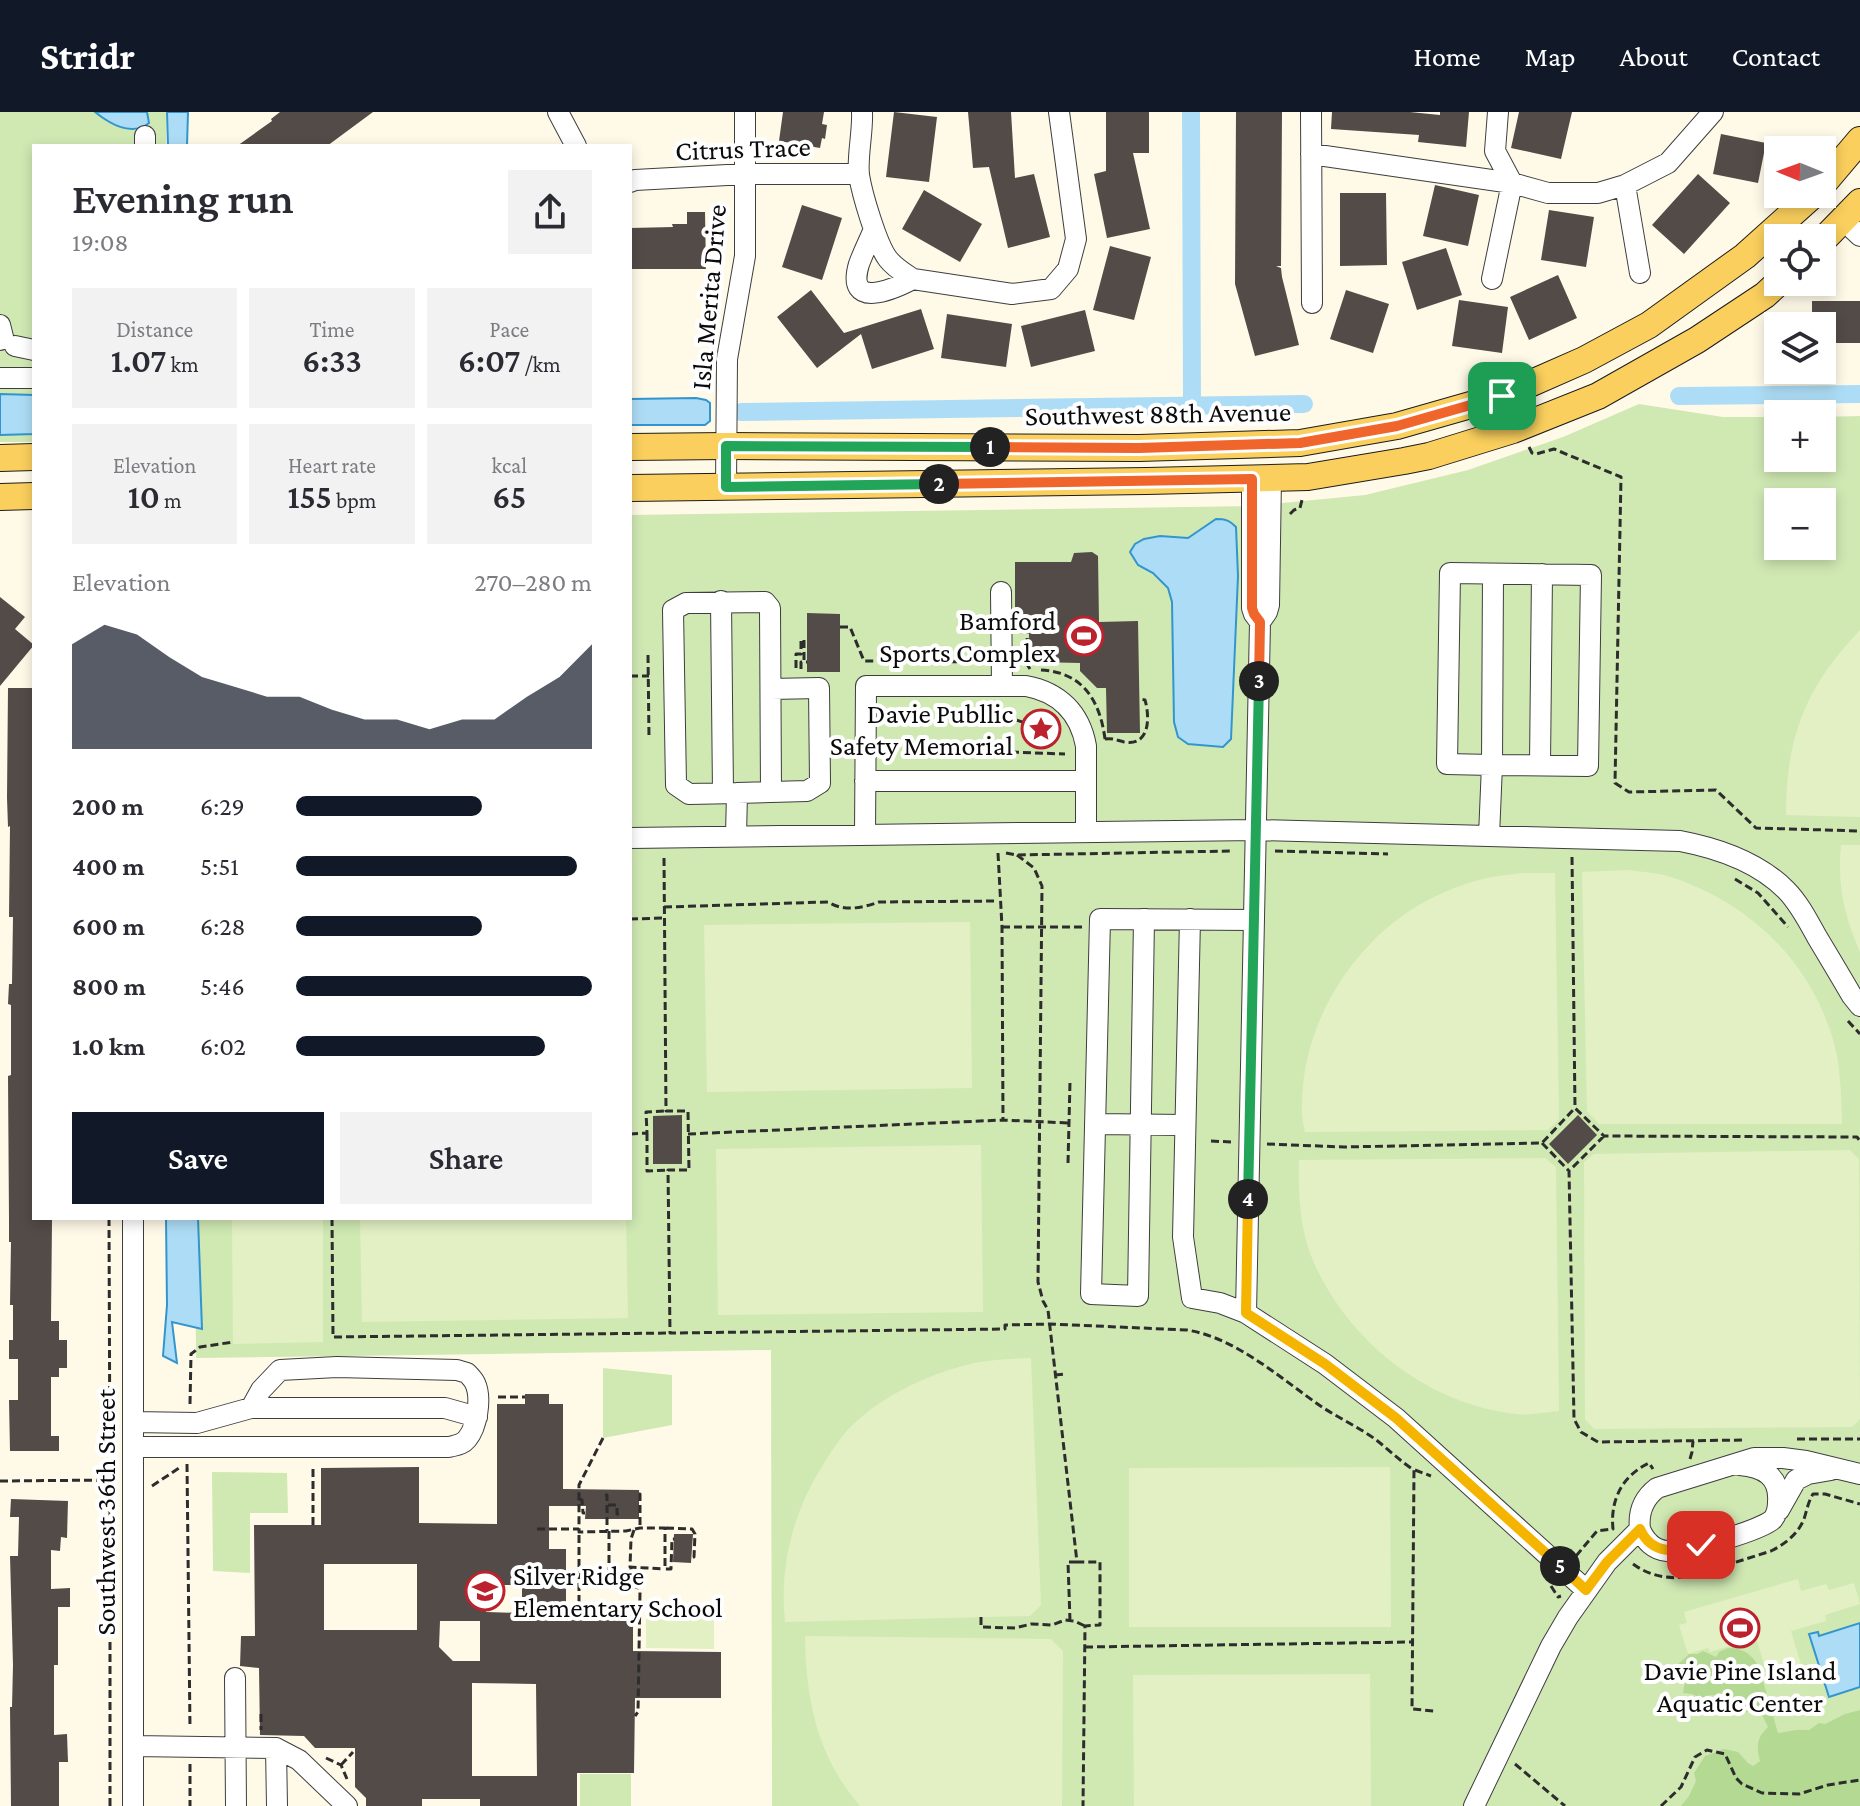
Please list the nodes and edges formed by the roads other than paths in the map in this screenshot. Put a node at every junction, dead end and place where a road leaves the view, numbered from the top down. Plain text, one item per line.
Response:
1 (558, 112) edge
2 (745, 112) edge
3 (862, 112) edge
4 (1059, 112) edge
5 (1311, 112) edge
6 (1498, 112) edge
7 (1713, 112) edge
8 (1860, 140) edge
9 (575, 144) edge
10 (1311, 154) junction
11 (1836, 168) edge
12 (746, 174) junction
13 (859, 174) junction
14 (632, 181) edge
15 (1512, 183) junction
16 (1625, 185) junction
17 (1798, 208) edge
18 (1854, 219) edge
19 (874, 229) junction
20 (1836, 231) edge
21 (1640, 273) dead end
22 (913, 279) junction
23 (1492, 279) dead end
24 (1764, 296) edge
25 (1312, 303) dead end
26 (0, 325) edge
27 (16, 346) edge
28 (0, 378) edge
29 (32, 378) edge
30 (726, 446) junction
31 (632, 447) edge
32 (32, 457) edge
33 (0, 458) edge
34 (1261, 478) junction
35 (726, 487) junction
36 (632, 488) edge
37 (32, 496) edge
38 (0, 497) edge
39 (1493, 574) junction
40 (1542, 574) junction
41 (1001, 592) dead end
42 (721, 601) junction
43 (1002, 686) junction
44 (771, 689) junction
45 (1492, 765) junction
46 (1540, 765) junction
47 (865, 781) junction
48 (1086, 781) junction
49 (771, 791) junction
50 (730, 793) junction
51 (1256, 830) junction
52 (1086, 832) junction
53 (865, 835) junction
54 (736, 836) junction
55 (1489, 836) junction
56 (632, 838) edge
57 (1144, 919) junction
58 (1190, 919) junction
59 (1254, 920) junction
60 (1852, 1011) edge
61 (1095, 1124) junction
62 (1142, 1125) junction
63 (1185, 1125) junction
64 (133, 1220) edge
65 (1246, 1313) junction
66 (251, 1408) junction
67 (477, 1417) junction
68 (133, 1422) junction
69 (133, 1447) junction
70 (1728, 1466) junction
71 (1853, 1472) edge
72 (1777, 1513) junction
73 (1640, 1529) junction
74 (1586, 1590) junction
75 (235, 1678) dead end
76 (268, 1743) junction
77 (133, 1746) junction
78 (236, 1748) junction
79 (133, 1806) edge
80 (236, 1806) edge
81 (277, 1806) edge
82 (347, 1806) edge
83 (1474, 1806) edge

1 - 9 street
2 - 12 street, Isla Merita Drive
3 - 13 street
4 - 22 street
5 - 10 street
6 - 15 street
7 - 16 street
8 - 11 main road
10 - 15 street
10 - 25 street
12 - 13 street, Citrus Trace
12 - 14 street, Citrus Trace
12 - 30 street, Isla Merita Drive
13 - 19 street
15 - 16 street
15 - 23 street
16 - 21 street
17 - 30 main road, Southwest 88th Avenue
18 - 20 main road
19 - 22 street
19 - 22 street
24 - 34 main road
26 - 27 street
28 - 29 street
30 - 31 main road, Southwest 88th Avenue
30 - 35 street, Isla Merita Drive
32 - 33 main road
34 - 35 main road
34 - 51 street
35 - 36 main road
37 - 38 main road
39 - 40 street
39 - 45 street
39 - 45 street
40 - 46 street
40 - 46 street
41 - 43 street
42 - 44 street
42 - 50 street
42 - 50 street
43 - 47 street
43 - 48 street
44 - 49 street
44 - 49 street
45 - 46 street
45 - 55 street
47 - 48 street
47 - 53 street
48 - 52 street
49 - 50 street
50 - 54 street
51 - 52 street
51 - 55 street
51 - 59 street
52 - 53 street
53 - 54 street
54 - 56 street
55 - 60 street
57 - 58 street
57 - 61 street
57 - 62 street
58 - 59 street
58 - 63 street
59 - 65 street
61 - 62 street
61 - 62 street
62 - 63 street
63 - 65 street
64 - 68 street, Southwest 36th Street
65 - 74 street
66 - 67 street
66 - 67 street
66 - 68 street
67 - 69 street
68 - 69 street, Southwest 36th Street
69 - 77 street, Southwest 36th Street
70 - 71 street
70 - 72 street
70 - 73 street
71 - 72 street
72 - 73 street
73 - 74 street
74 - 83 street
75 - 78 street
76 - 78 street
76 - 81 street
76 - 82 street
77 - 78 street
77 - 79 street, Southwest 36th Street
78 - 80 street

